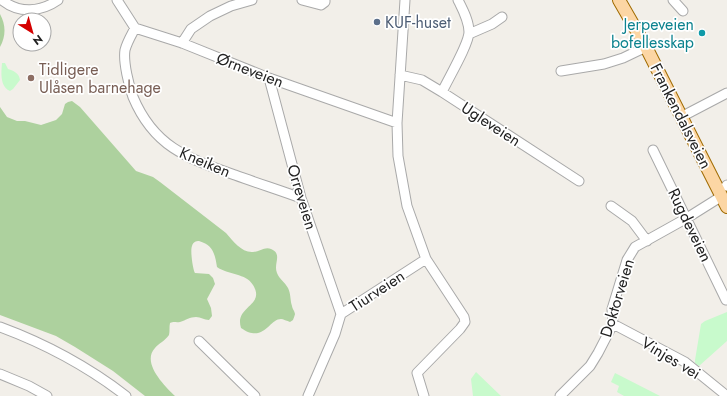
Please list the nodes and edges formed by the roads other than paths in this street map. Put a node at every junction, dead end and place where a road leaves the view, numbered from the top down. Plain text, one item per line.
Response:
1 (2, 0) edge
2 (58, 0) edge
3 (117, 0) edge
4 (252, 0) edge
5 (302, 0) edge
6 (325, 0) edge
7 (404, 0) edge
8 (458, 0) edge
9 (619, 0) edge
10 (673, 0) edge
11 (684, 11) dead end
12 (502, 17) dead end
13 (135, 28) junction
14 (469, 34) junction
15 (182, 43) junction
16 (646, 47) junction
17 (561, 71) dead end
18 (400, 75) junction
19 (269, 78) junction
20 (442, 92) junction
21 (727, 93) edge
22 (681, 117) junction
23 (397, 123) junction
24 (653, 150) dead end
25 (579, 182) dead end
26 (725, 193) edge
27 (301, 198) junction
28 (611, 206) dead end
29 (687, 218) junction
30 (647, 241) junction
31 (426, 259) junction
32 (726, 300) dead end
33 (341, 314) junction
34 (613, 324) junction
35 (0, 326) edge
36 (199, 341) dead end
37 (0, 374) edge
38 (47, 396) edge
39 (126, 396) edge
40 (255, 396) edge
41 (308, 396) edge
42 (424, 396) edge
43 (560, 396) edge
44 (727, 396) edge

1 - 2 street
3 - 13 street
4 - 15 street
5 - 6 street
7 - 18 street
8 - 14 street
9 - 16 main road, Frankendalsveien
10 - 11 street
12 - 14 street
13 - 15 street, Ørneveien
13 - 27 street, Kneiken
14 - 20 street
15 - 19 street, Ørneveien
16 - 17 street, Frankendalsveien
16 - 22 main road, Frankendalsveien
18 - 20 street, Ugleveien
18 - 23 street
19 - 23 street, Ørneveien
19 - 27 street, Orreveien
20 - 25 street, Ugleveien
21 - 22 street
22 - 26 main road, Frankendalsveien
23 - 31 street
24 - 29 street, Rugdeveien
26 - 29 street, Doktorveien
27 - 33 street, Orreveien
28 - 30 street, Doktorveien
29 - 30 street, Doktorveien
29 - 32 street, Rugdeveien
30 - 34 street, Doktorveien
31 - 33 street, Tiurveien
31 - 42 street
33 - 41 street, Tiurveien
34 - 43 street, Doktorveien
34 - 44 street, Vinjes vei
35 - 39 street
36 - 40 street
37 - 38 street

